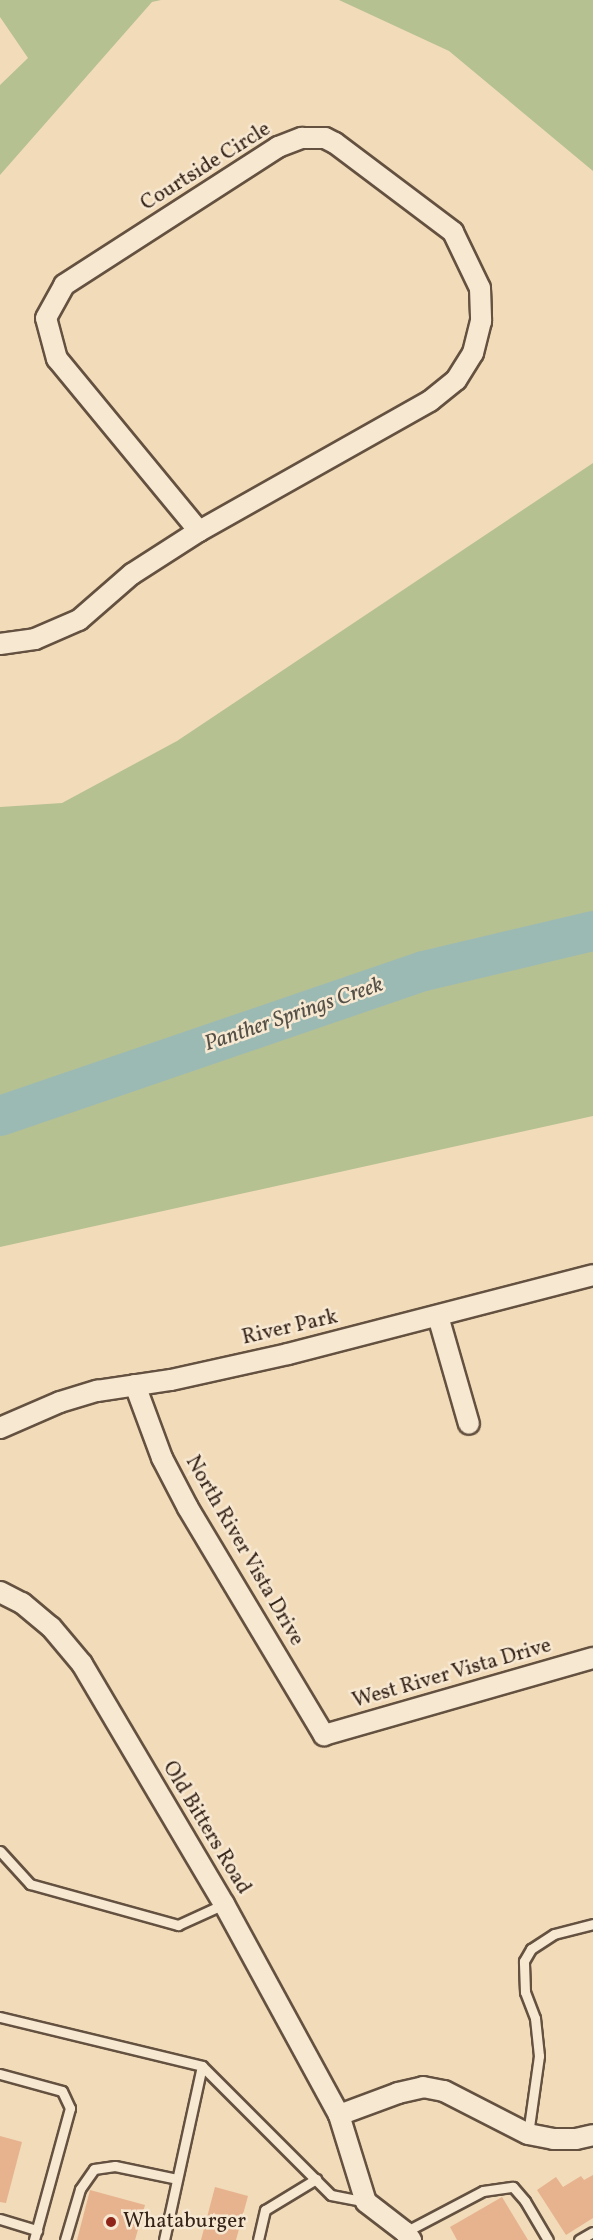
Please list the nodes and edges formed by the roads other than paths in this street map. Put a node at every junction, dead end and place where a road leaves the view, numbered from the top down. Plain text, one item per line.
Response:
1 (198, 531) junction
2 (0, 644) edge
3 (593, 1275) edge
4 (438, 1316) junction
5 (135, 1384) junction
6 (469, 1424) dead end
7 (0, 1428) edge
8 (0, 1592) edge
9 (593, 1658) edge
10 (324, 1735) joint
11 (0, 1851) edge
12 (224, 1904) junction
13 (593, 1924) edge
14 (0, 2017) edge
15 (202, 2066) junction
16 (0, 2074) edge
17 (339, 2115) junction
18 (528, 2134) junction
19 (593, 2135) edge
20 (177, 2179) junction
21 (316, 2179) junction
22 (366, 2202) junction
23 (0, 2219) edge
24 (593, 2232) edge
25 (35, 2235) edge
26 (408, 2236) edge
27 (65, 2240) edge
28 (164, 2240) edge
29 (258, 2240) edge
30 (548, 2240) edge
31 (579, 2240) edge

1 - 1 street, Courtside Circle
1 - 2 street, Courtside Circle
3 - 4 street, River Park
4 - 5 street, River Park
4 - 6 street
5 - 7 street, River Park
5 - 10 street, North River Vista Drive
8 - 12 street, Old Bitters Road
9 - 10 street, West River Vista Drive
11 - 12 lane
12 - 17 street, Old Bitters Road
13 - 18 lane
14 - 15 lane
15 - 20 lane
15 - 21 lane
16 - 25 lane
17 - 18 street
17 - 22 street, Old Bitters Road
18 - 19 street
20 - 27 lane
20 - 28 lane
21 - 22 lane
21 - 29 lane
22 - 26 street
23 - 25 lane
24 - 31 lane
26 - 30 lane

